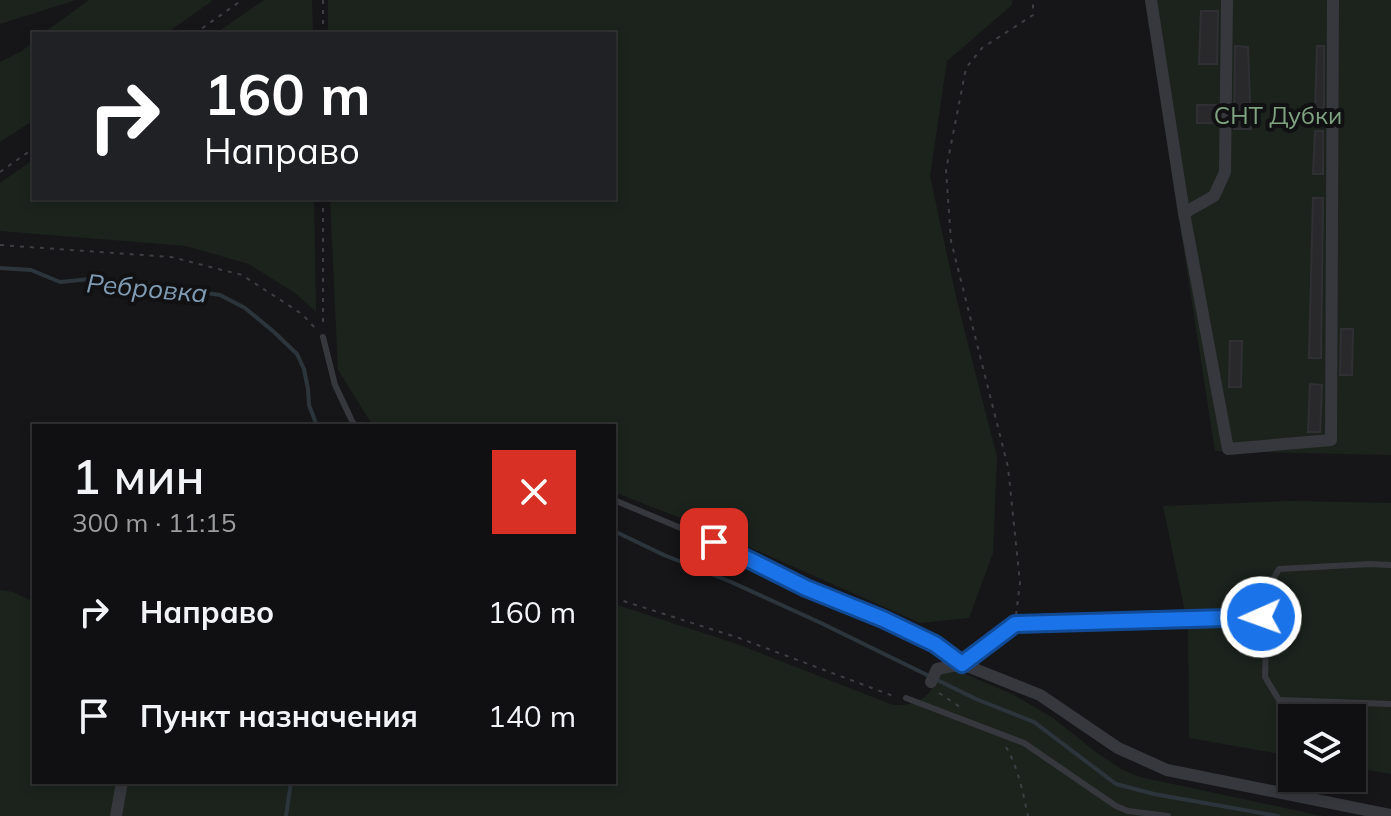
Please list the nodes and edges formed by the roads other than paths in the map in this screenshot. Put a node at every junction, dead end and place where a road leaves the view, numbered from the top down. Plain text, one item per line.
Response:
1 (1151, 0) edge
2 (1227, 0) edge
3 (1333, 0) edge
4 (1184, 213) junction
5 (323, 337) road end
6 (355, 424) edge
7 (616, 501) edge
8 (1391, 565) edge
9 (1261, 617) junction
10 (962, 664) junction
11 (931, 682) road end
12 (906, 698) road end
13 (1391, 704) edge
14 (122, 784) edge
15 (1391, 815) edge
16 (116, 816) edge
17 (1168, 816) edge

1 - 4 street
2 - 4 street
3 - 4 street
5 - 6 lane
7 - 10 lane
8 - 9 lane
9 - 10 lane
9 - 13 lane
10 - 11 street
10 - 15 street
12 - 17 lane
14 - 16 street

